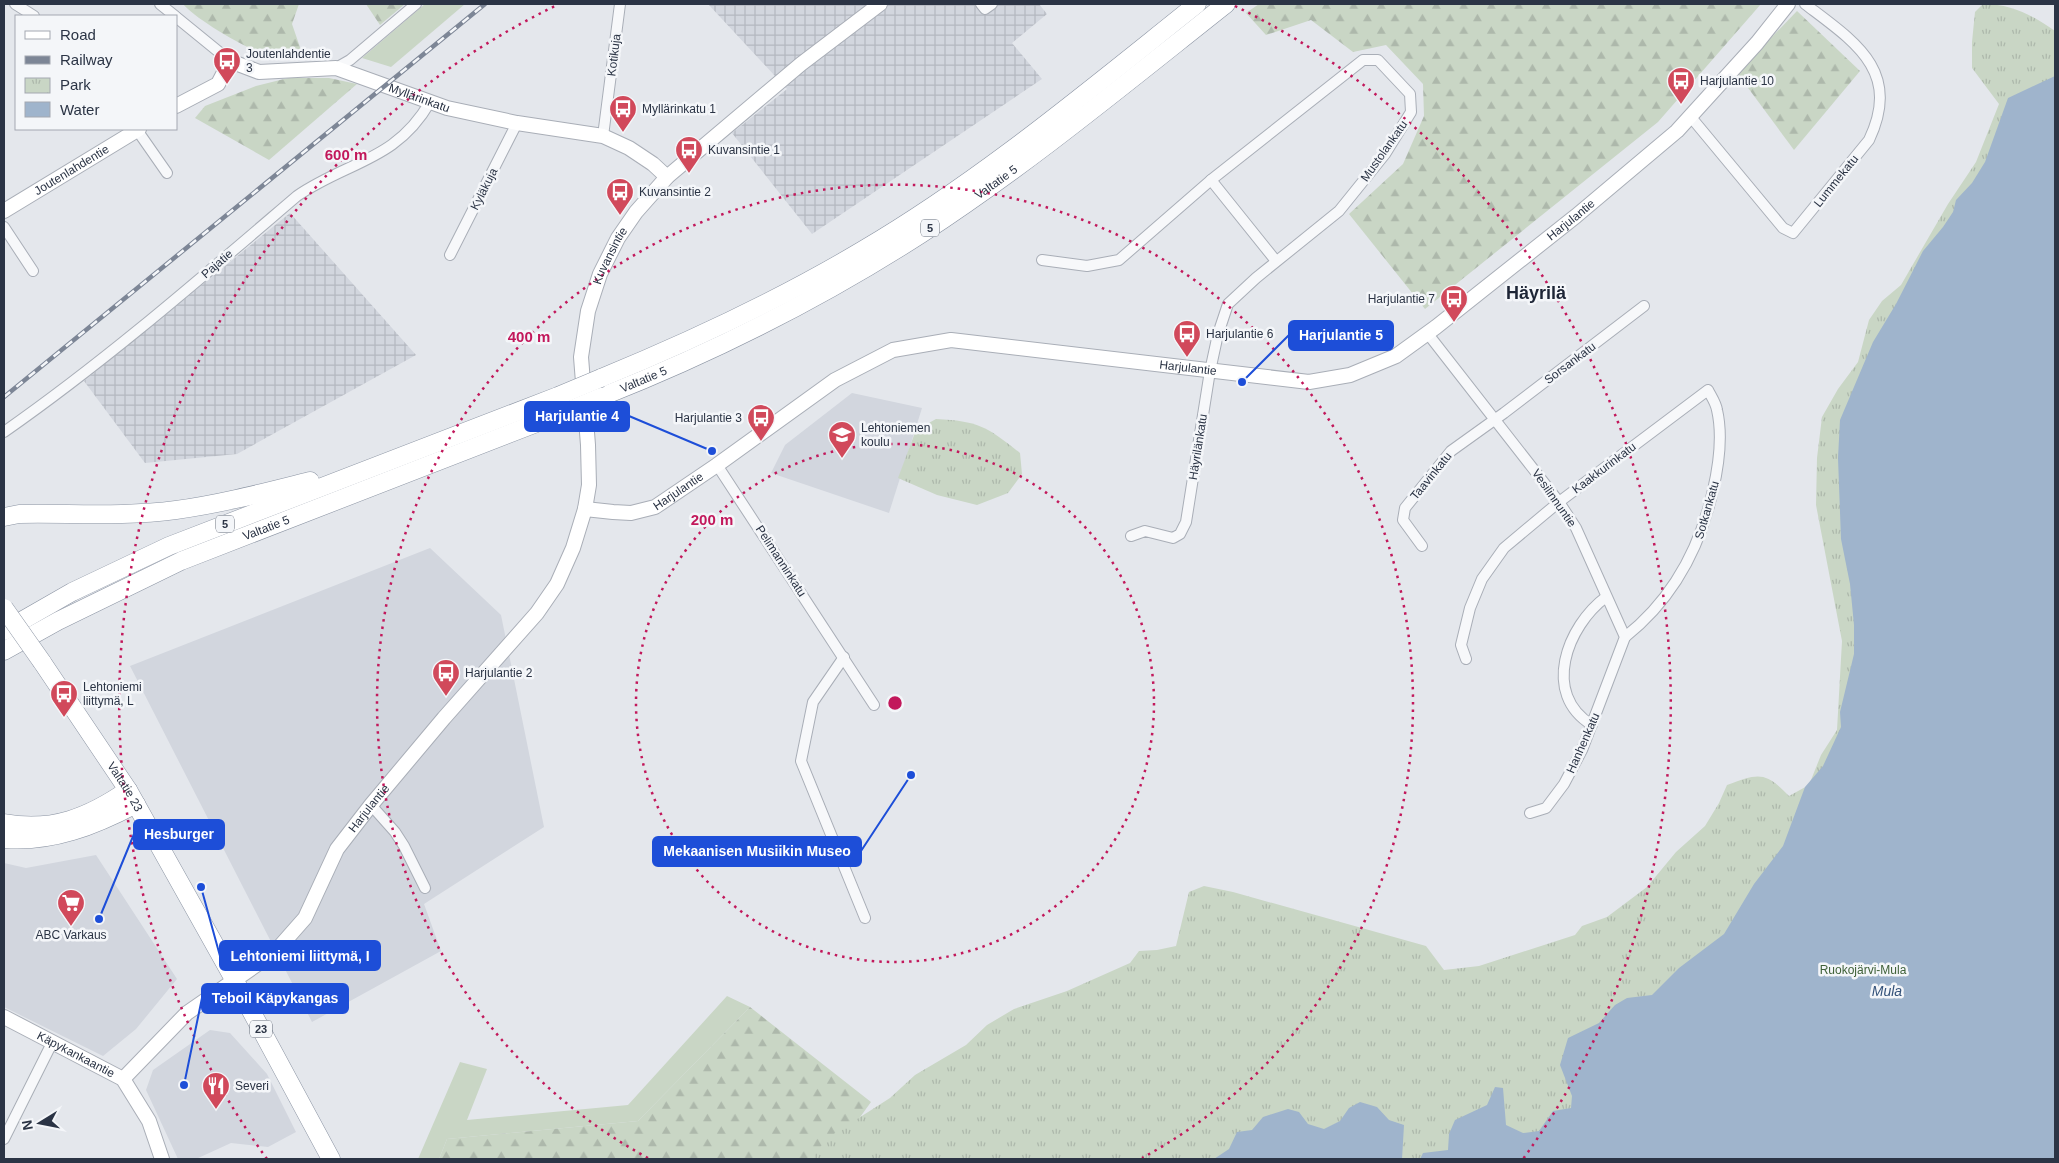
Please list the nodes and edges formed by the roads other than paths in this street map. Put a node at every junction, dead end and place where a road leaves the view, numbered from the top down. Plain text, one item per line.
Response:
1 (15, 4) edge
2 (416, 4) edge
3 (620, 4) edge
4 (880, 4) edge
5 (981, 4) edge
6 (992, 4) edge
7 (1197, 4) edge
8 (1226, 4) edge
9 (1788, 4) edge
10 (1805, 4) edge
11 (165, 5) edge
12 (32, 15) edge
13 (174, 15) edge
14 (178, 19) edge
15 (230, 61) junction
16 (336, 68) junction
17 (430, 102) junction
18 (178, 105) edge
19 (1690, 116) junction
20 (517, 123) junction
21 (136, 130) edge
22 (139, 130) edge
23 (604, 136) junction
24 (167, 173) dead end
25 (667, 178) junction
26 (1211, 180) junction
27 (4, 211) edge
28 (4, 227) edge
29 (450, 255) dead end
30 (1042, 260) dead end
31 (1276, 261) junction
32 (33, 271) dead end
33 (1644, 306) dead end
34 (1428, 334) junction
35 (1210, 371) junction
36 (1708, 390) joint
37 (1495, 420) junction
38 (4, 432) edge
39 (588, 445) joint
40 (381, 464) junction
41 (717, 465) junction
42 (1559, 502) junction
43 (585, 509) junction
44 (4, 517) edge
45 (1131, 536) dead end
46 (1422, 546) dead end
47 (1606, 597) junction
48 (4, 608) edge
49 (58, 621) junction
50 (4, 632) edge
51 (1625, 637) junction
52 (4, 652) edge
53 (844, 657) junction
54 (1466, 659) dead end
55 (4, 665) edge
56 (874, 704) dead end
57 (1592, 725) junction
58 (132, 797) junction
59 (371, 805) junction
60 (1530, 813) dead end
61 (4, 823) edge
62 (4, 839) edge
63 (426, 888) dead end
64 (865, 918) dead end
65 (235, 981) junction
66 (4, 1017) edge
67 (53, 1041) junction
68 (123, 1079) junction
69 (4, 1139) edge
70 (162, 1159) edge
71 (331, 1159) edge

1 - 12 street
2 - 16 street
3 - 23 street, Kotikuja
4 - 25 street, Kuvansintie
5 - 6 street
7 - 40 highway, Valtatie 5 / 5, bridge
8 - 49 highway, Valtatie 5 / 5, bridge
9 - 19 street, Harjulantie
10 - 19 street, Lummekatu
11 - 13 street, Myllärinkatu
14 - 15 street, Myllärinkatu
15 - 16 street, Myllärinkatu
15 - 18 street
16 - 17 street, Myllärinkatu
17 - 20 street, Myllärinkatu
17 - 38 street, Pajatie
19 - 34 street, Harjulantie
20 - 23 street, Myllärinkatu
20 - 29 street, Kyläkuja
21 - 27 street, Joutenlahdentie
22 - 24 street
23 - 25 street, Myllärinkatu
25 - 39 street, Kuvansintie
26 - 30 street, Mustolankatu
26 - 31 street
26 - 31 street, Mustolankatu
28 - 32 street
31 - 35 street, Mustolankatu
33 - 37 street, Sorsankatu
34 - 35 street, Harjulantie
34 - 37 street, Vesilinnuntie
35 - 41 street, Harjulantie
35 - 45 street, Häyrilänkatu
36 - 42 street, Kaakkurinkatu
36 - 51 street, Sotkankatu
37 - 42 street, Vesilinnuntie
37 - 46 street, Taavinkatu
39 - 43 street, Harjulantie
40 - 44 highway
40 - 50 highway, Valtatie 5 / 5
41 - 43 street, Harjulantie
41 - 53 street, Pelimanninkatu
42 - 47 street, Vesilinnuntie
42 - 54 street, Kaakkurinkatu
43 - 59 street, Harjulantie
47 - 51 street, Vesilinnuntie
47 - 57 street
48 - 58 highway, Valtatie 23 / 23, bridge
49 - 52 highway, Valtatie 5 / 5
49 - 55 highway
51 - 57 street, Hanhenkatu
53 - 56 street, Pelimanninkatu
53 - 64 street
57 - 60 street, Hanhenkatu
58 - 61 highway
58 - 62 highway
58 - 65 highway, Valtatie 23 / 23
59 - 63 street
59 - 65 street, Harjulantie
65 - 68 street, Harjulantie
65 - 71 highway, Valtatie 23 / 23
66 - 67 street, Käpykankaantie
67 - 68 street, Käpykankaantie
67 - 69 street
68 - 70 street, Käpykankaantie

